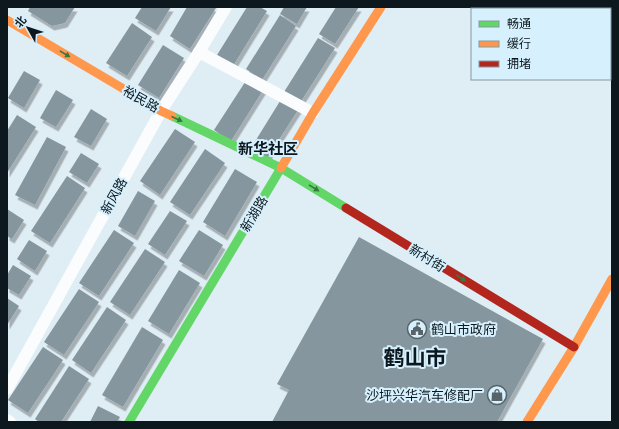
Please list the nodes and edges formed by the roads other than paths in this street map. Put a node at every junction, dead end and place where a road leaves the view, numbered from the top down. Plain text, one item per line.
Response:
1 (226, 7) edge
2 (381, 7) edge
3 (7, 20) edge
4 (199, 52) junction
5 (161, 111) junction
6 (313, 113) junction
7 (281, 168) junction
8 (612, 279) edge
9 (574, 347) junction
10 (7, 388) edge
11 (7, 420) edge
12 (10, 422) edge
13 (129, 422) edge
14 (527, 422) edge

1 - 4 street, 新风路
2 - 6 street, 新湖路
3 -> 5 street, 裕民路
4 - 5 street, 新风路
4 - 6 street
5 -> 7 street, 裕民路
5 - 10 street, 新风路
6 - 7 street, 新湖路
7 -> 9 street, 新村街
7 - 13 street, 新湖路
8 - 9 street
9 - 14 street
11 - 12 street

